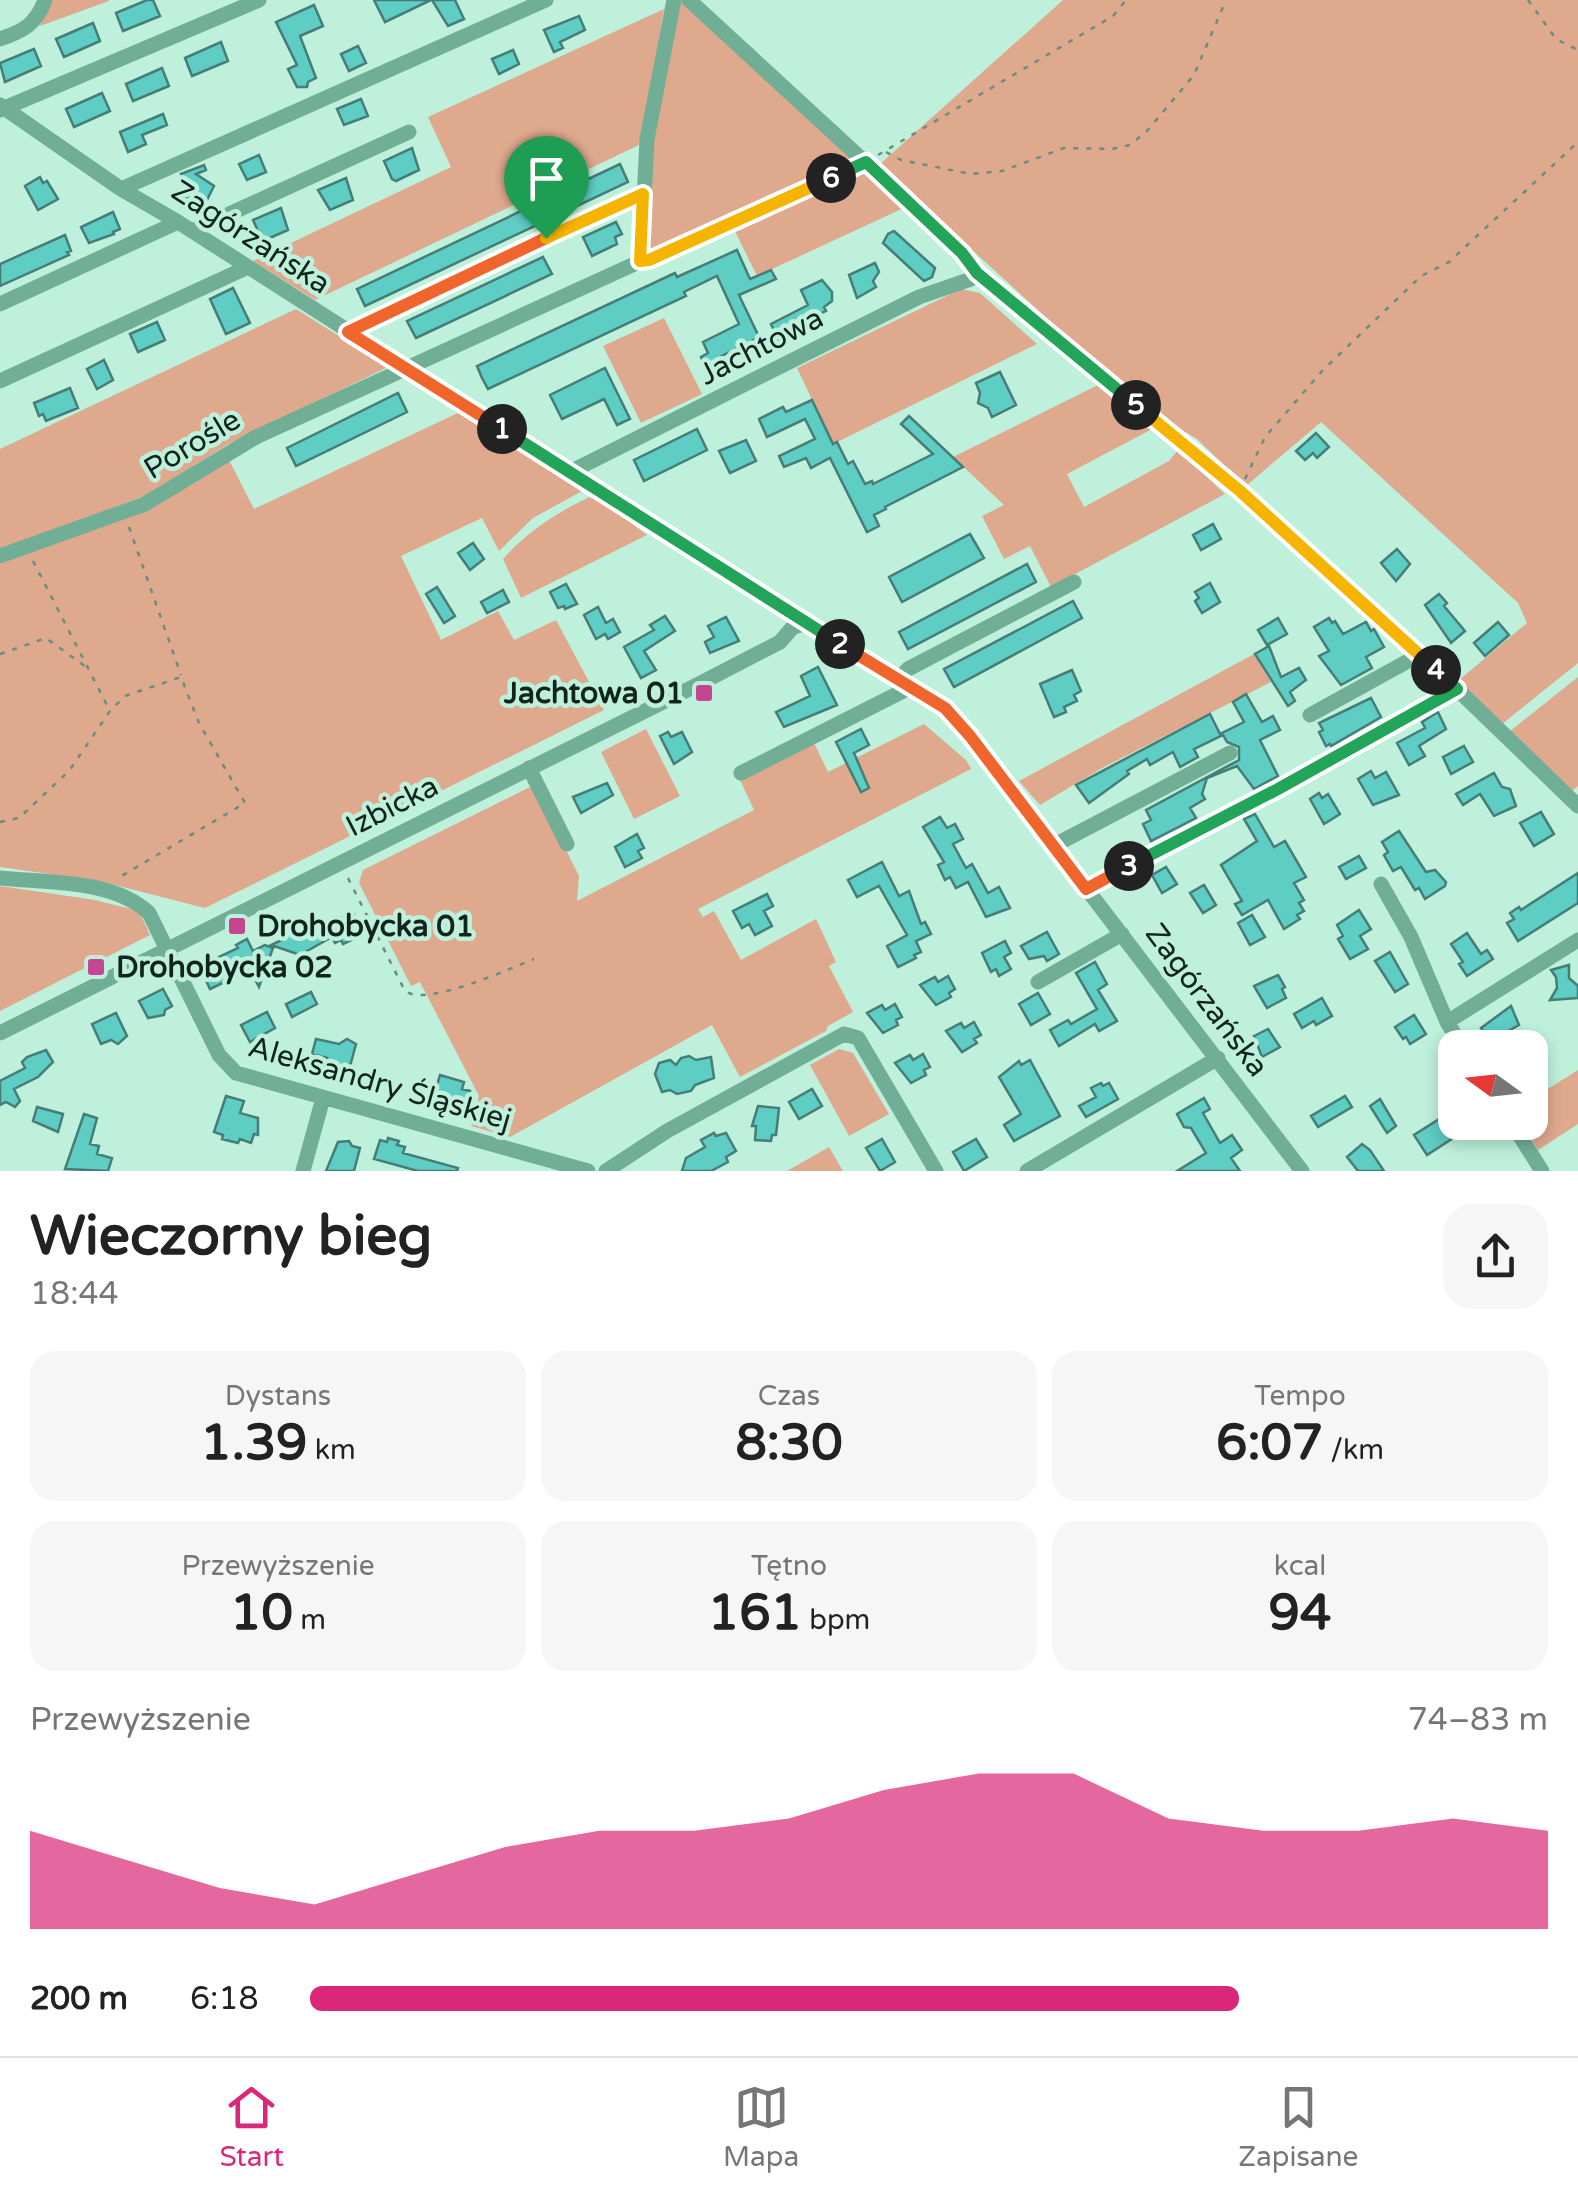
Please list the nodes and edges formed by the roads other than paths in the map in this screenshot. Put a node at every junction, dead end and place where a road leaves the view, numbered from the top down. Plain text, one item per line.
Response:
1 (46, 0) edge
2 (259, 0) edge
3 (546, 0) edge
4 (674, 0) edge
5 (689, 0) edge
6 (0, 39) edge
7 (2, 107) edge
8 (409, 132) dead end
9 (121, 188) junction
10 (643, 194) junction
11 (185, 226) junction
12 (246, 268) junction
13 (977, 273) junction
14 (0, 304) edge
15 (348, 332) junction
16 (408, 369) junction
17 (0, 381) edge
18 (570, 472) junction
19 (0, 556) edge
20 (1074, 582) dead end
21 (805, 623) junction
22 (1419, 655) junction
23 (904, 683) junction
24 (1457, 689) junction
25 (1310, 714) dead end
26 (1230, 752) dead end
27 (529, 768) junction
28 (741, 772) dead end
29 (1578, 806) edge
30 (567, 844) dead end
31 (1053, 846) junction
32 (0, 878) edge
33 (1381, 884) dead end
34 (1086, 889) junction
35 (1122, 934) junction
36 (1578, 940) edge
37 (168, 948) junction
38 (1038, 982) dead end
39 (1447, 1022) junction
40 (1452, 1030) edge
41 (0, 1034) edge
42 (1218, 1058) junction
43 (323, 1098) junction
44 (1522, 1140) edge
45 (303, 1171) edge
46 (588, 1171) edge
47 (606, 1171) edge
48 (936, 1171) edge
49 (1027, 1171) edge
50 (1302, 1171) edge
51 (1542, 1171) edge

1 - 6 street
2 - 7 street
3 - 9 street
4 - 10 street
5 - 13 street
7 - 9 street, Zagórzańska
8 - 11 street
9 - 11 street, Zagórzańska
10 - 15 street
10 - 16 street, Porośle
11 - 12 street, Zagórzańska
11 - 14 street
12 - 15 street, Zagórzańska
12 - 17 street
13 - 18 street, Jachtowa
13 - 22 street
15 - 16 street, Zagórzańska
16 - 18 street, Zagórzańska
16 - 19 street, Porośle
18 - 21 street, Zagórzańska
20 - 23 street
21 - 23 street, Zagórzańska
21 - 27 street, Izbicka
22 - 24 street
22 - 25 street
23 - 28 street
23 - 31 street, Zagórzańska
24 - 29 street
24 - 34 street
26 - 31 street
27 - 30 street
27 - 37 street, Izbicka
31 - 34 street, Zagórzańska
32 - 37 street, Aleksandry Śląskiej
33 - 39 street
34 - 35 street, Zagórzańska
35 - 38 street
35 - 42 street, Zagórzańska
36 - 39 street
37 - 41 street, Izbicka
37 - 43 street, Aleksandry Śląskiej
39 - 40 street
42 - 49 street
42 - 50 street, Zagórzańska
43 - 45 street
43 - 46 street, Aleksandry Śląskiej
44 - 51 street
47 - 48 street

